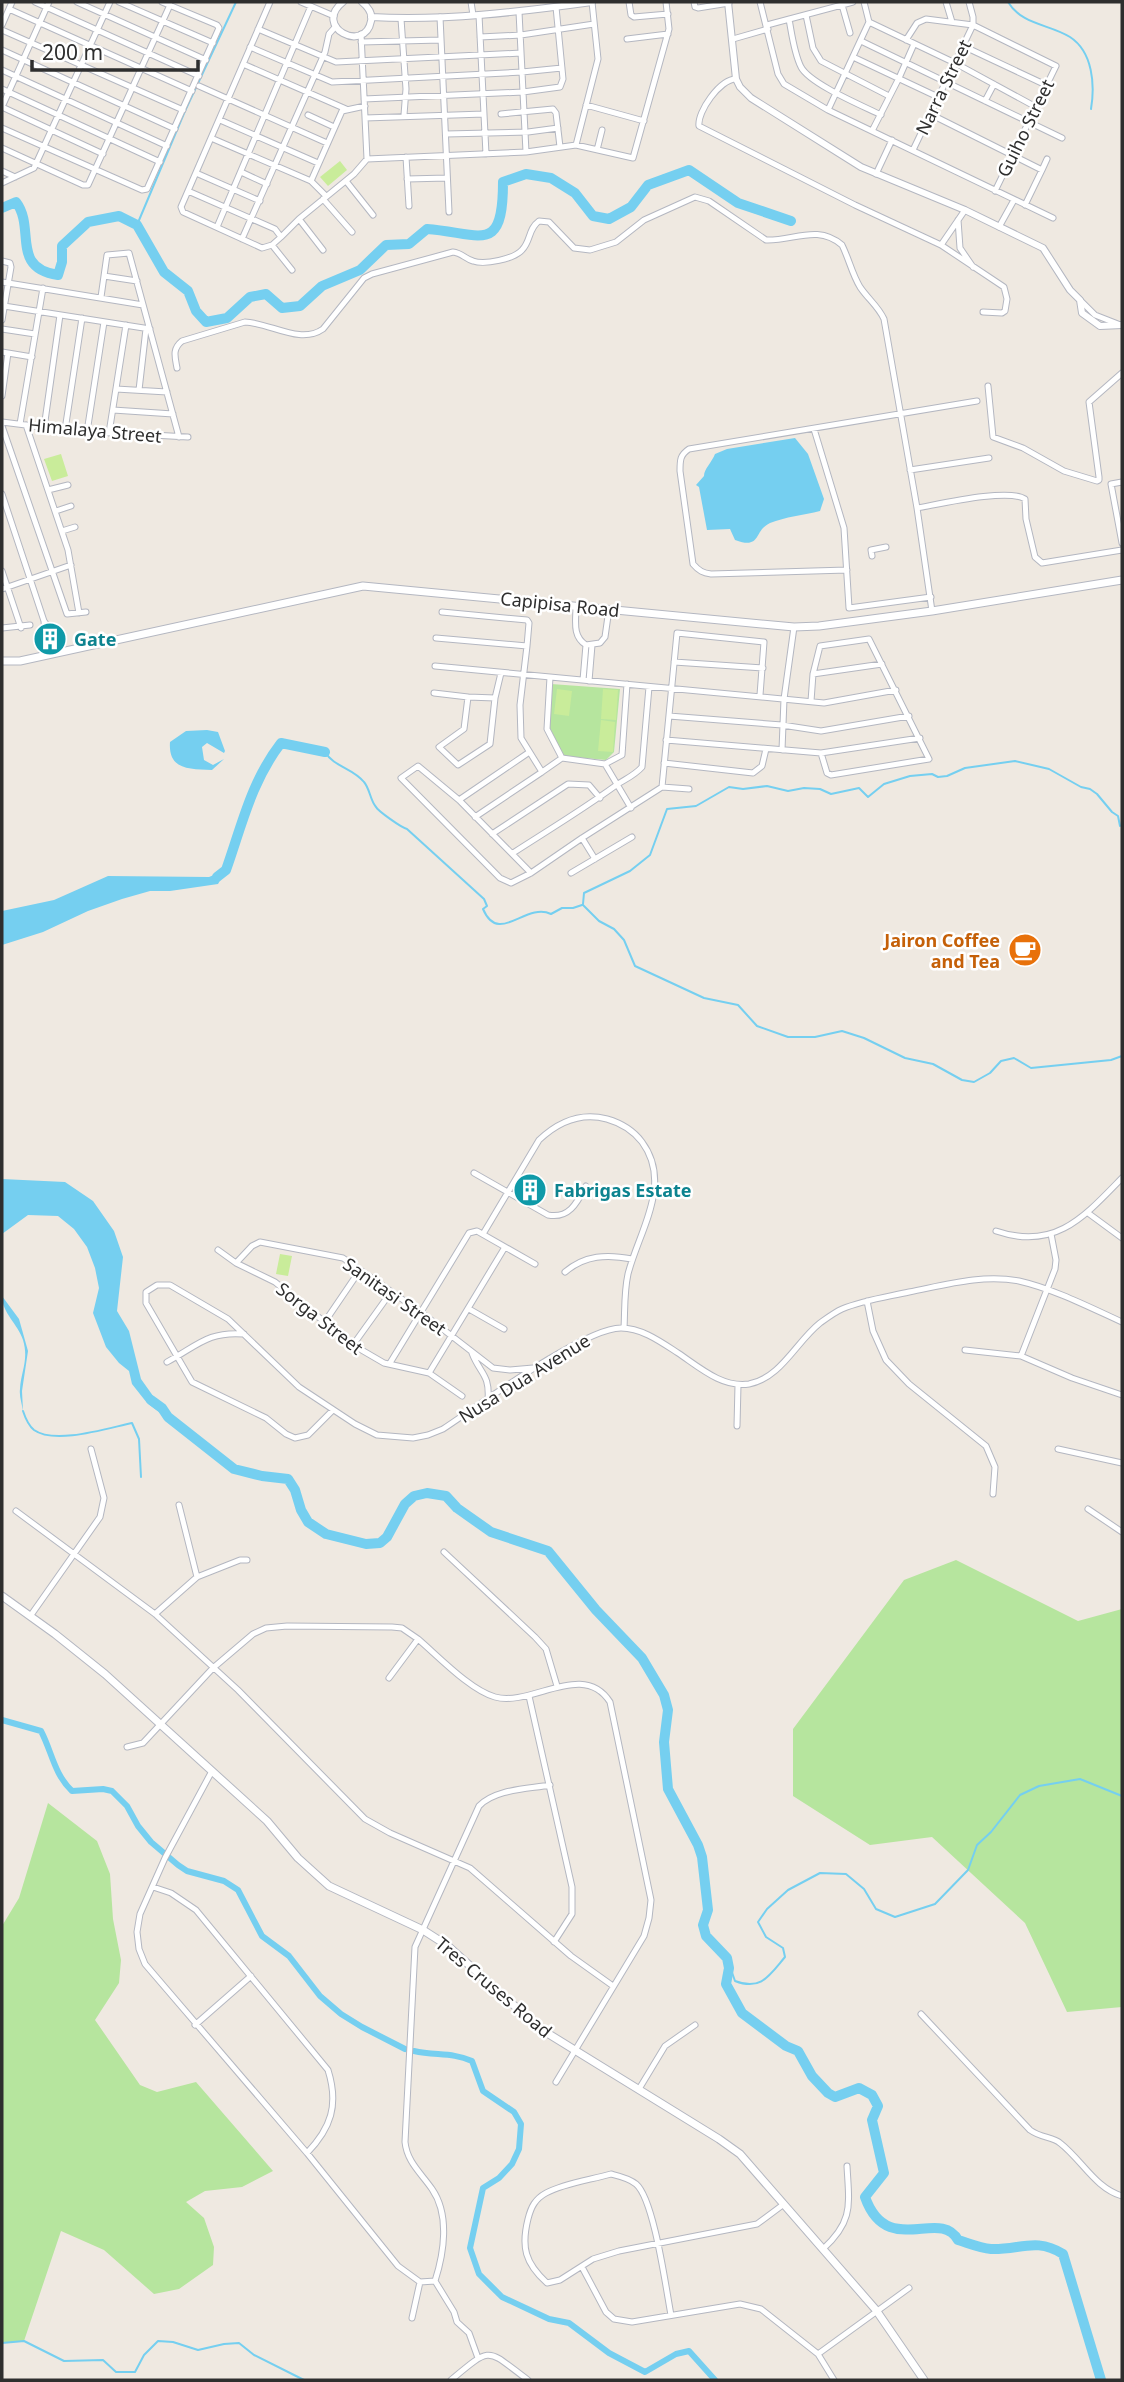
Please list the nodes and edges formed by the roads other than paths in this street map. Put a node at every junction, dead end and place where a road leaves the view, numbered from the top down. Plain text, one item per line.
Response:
1 (12, 2) edge
2 (35, 2) edge
3 (77, 2) edge
4 (110, 2) edge
5 (119, 2) edge
6 (162, 2) edge
7 (270, 2) edge
8 (301, 2) edge
9 (343, 2) edge
10 (362, 2) edge
11 (471, 2) edge
12 (592, 2) edge
13 (629, 2) edge
14 (666, 2) edge
15 (695, 2) edge
16 (760, 2) edge
17 (822, 2) edge
18 (853, 2) edge
19 (864, 2) edge
20 (946, 2) edge
21 (970, 2) edge
22 (728, 3) edge
23 (48, 4) edge
24 (170, 5) junction
25 (842, 5) junction
26 (311, 6) junction
27 (556, 7) junction
28 (9, 9) junction
29 (824, 9) junction
30 (519, 12) junction
31 (104, 14) junction
32 (668, 14) junction
33 (476, 15) junction
34 (806, 15) junction
35 (334, 16) junction
36 (371, 17) junction
37 (440, 17) junction
38 (401, 19) junction
39 (789, 19) junction
40 (163, 20) junction
41 (869, 22) junction
42 (951, 22) junction
43 (40, 23) junction
44 (594, 23) junction
45 (973, 25) junction
46 (336, 26) junction
47 (767, 27) junction
48 (2, 28) edge
49 (258, 29) junction
50 (97, 30) junction
51 (558, 30) junction
52 (850, 33) dead end
53 (668, 34) junction
54 (521, 35) junction
55 (155, 37) junction
56 (480, 37) junction
57 (361, 38) junction
58 (627, 39) dead end
59 (733, 39) junction
60 (441, 40) junction
61 (906, 40) junction
62 (402, 41) junction
63 (861, 41) junction
64 (32, 43) junction
65 (212, 43) junction
66 (914, 44) junction
67 (295, 45) junction
68 (90, 46) junction
69 (963, 46) junction
70 (250, 47) junction
71 (2, 50) edge
72 (148, 53) junction
73 (522, 53) junction
74 (481, 55) junction
75 (322, 57) junction
76 (853, 57) junction
77 (442, 58) junction
78 (402, 59) junction
79 (23, 60) junction
80 (206, 60) junction
81 (362, 61) junction
82 (906, 62) junction
83 (287, 63) junction
84 (955, 63) junction
85 (243, 64) junction
86 (82, 65) junction
87 (562, 68) junction
88 (141, 69) junction
89 (2, 70) edge
90 (522, 72) junction
91 (482, 74) junction
92 (313, 75) junction
93 (845, 75) junction
94 (16, 76) junction
95 (199, 76) junction
96 (443, 76) junction
97 (404, 77) junction
98 (899, 78) junction
99 (363, 79) junction
100 (736, 79) junction
101 (279, 80) junction
102 (946, 82) junction
103 (75, 83) junction
104 (994, 84) junction
105 (1046, 85) junction
106 (199, 86) dead end
107 (132, 87) junction
108 (2, 89) edge
109 (8, 92) junction
110 (192, 92) junction
111 (523, 92) junction
112 (306, 93) junction
113 (836, 93) junction
114 (483, 94) junction
115 (444, 96) junction
116 (889, 96) junction
117 (938, 97) junction
118 (404, 98) junction
119 (67, 99) junction
120 (228, 100) junction
121 (985, 101) junction
122 (365, 103) junction
123 (125, 105) junction
124 (586, 105) junction
125 (2, 107) edge
126 (1036, 107) junction
127 (346, 109) junction
128 (184, 110) junction
129 (828, 110) junction
130 (524, 111) junction
131 (484, 114) junction
132 (501, 114) dead end
133 (930, 114) junction
134 (307, 115) dead end
135 (404, 115) junction
136 (445, 115) junction
137 (881, 115) junction
138 (59, 116) junction
139 (265, 116) junction
140 (365, 118) junction
141 (220, 120) junction
142 (644, 121) junction
143 (117, 122) junction
144 (1028, 122) junction
145 (292, 127) junction
146 (334, 127) junction
147 (2, 128) edge
148 (558, 128) junction
149 (175, 129) junction
150 (602, 130) dead end
151 (52, 131) junction
152 (872, 131) junction
153 (525, 132) junction
154 (485, 133) junction
155 (446, 134) junction
156 (256, 136) junction
157 (110, 138) junction
158 (211, 138) junction
159 (1062, 138) dead end
160 (892, 140) junction
161 (327, 142) junction
162 (167, 145) junction
163 (576, 145) junction
164 (45, 146) junction
165 (560, 147) junction
166 (2, 148) edge
167 (282, 148) junction
168 (597, 150) junction
169 (913, 150) junction
170 (526, 152) junction
171 (486, 153) junction
172 (103, 154) junction
173 (248, 154) junction
174 (447, 155) junction
175 (1012, 156) junction
176 (406, 157) junction
177 (367, 159) junction
178 (1047, 159) dead end
179 (160, 162) junction
180 (318, 163) junction
181 (36, 164) junction
182 (274, 165) junction
183 (96, 169) junction
184 (1042, 170) junction
185 (2, 171) edge
186 (241, 172) junction
187 (196, 173) junction
188 (876, 174) junction
189 (15, 177) junction
190 (407, 178) junction
191 (447, 178) junction
192 (311, 181) junction
193 (346, 181) junction
194 (2, 183) edge
195 (267, 184) junction
196 (233, 189) junction
197 (188, 191) junction
198 (995, 191) junction
199 (325, 198) junction
200 (1014, 200) junction
201 (260, 201) junction
202 (1026, 205) junction
203 (409, 206) dead end
204 (226, 207) junction
205 (965, 210) junction
206 (449, 212) dead end
207 (373, 215) dead end
208 (252, 218) junction
209 (1053, 218) dead end
210 (299, 219) junction
211 (958, 220) junction
212 (217, 227) junction
213 (999, 227) junction
214 (352, 232) dead end
215 (281, 237) junction
216 (242, 239) junction
217 (272, 245) junction
218 (941, 245) junction
219 (323, 250) dead end
220 (2, 261) edge
221 (975, 269) junction
222 (292, 270) dead end
223 (104, 276) junction
224 (137, 281) junction
225 (5, 282) edge
226 (43, 288) junction
227 (101, 297) junction
228 (144, 305) junction
229 (4, 306) junction
230 (39, 311) junction
231 (983, 312) dead end
232 (61, 315) junction
233 (82, 318) junction
234 (2, 320) edge
235 (104, 322) junction
236 (126, 325) junction
237 (1122, 325) edge
238 (2, 329) edge
239 (148, 329) junction
240 (35, 334) junction
241 (5, 353) edge
242 (32, 357) junction
243 (177, 368) dead end
244 (1122, 373) edge
245 (988, 386) dead end
246 (116, 388) junction
247 (139, 390) junction
248 (167, 392) junction
249 (2, 396) edge
250 (977, 401) dead end
251 (113, 411) junction
252 (901, 413) junction
253 (173, 414) junction
254 (2, 424) edge
255 (23, 425) junction
256 (44, 428) junction
257 (814, 429) junction
258 (65, 430) junction
259 (87, 432) junction
260 (109, 433) junction
261 (179, 437) junction
262 (188, 437) dead end
263 (989, 458) dead end
264 (911, 470) junction
265 (1122, 482) edge
266 (68, 485) dead end
267 (48, 490) junction
268 (2, 494) edge
269 (71, 506) dead end
270 (917, 508) junction
271 (56, 511) junction
272 (1120, 520) edge
273 (75, 527) dead end
274 (62, 531) junction
275 (1122, 542) edge
276 (887, 547) dead end
277 (1122, 550) edge
278 (872, 556) dead end
279 (71, 565) junction
280 (847, 570) junction
281 (2, 571) edge
282 (52, 571) junction
283 (31, 579) junction
284 (1122, 580) edge
285 (4, 588) edge
286 (931, 597) junction
287 (576, 606) junction
288 (610, 609) junction
289 (932, 611) junction
290 (86, 612) dead end
291 (442, 612) dead end
292 (79, 613) junction
293 (30, 625) dead end
294 (794, 627) junction
295 (2, 628) edge
296 (21, 628) junction
297 (436, 638) dead end
298 (589, 645) junction
299 (527, 646) junction
300 (54, 654) junction
301 (2, 661) edge
302 (674, 662) junction
303 (882, 664) junction
304 (435, 666) dead end
305 (763, 668) junction
306 (501, 673) junction
307 (813, 674) junction
308 (524, 675) junction
309 (550, 677) junction
310 (586, 680) junction
311 (627, 684) junction
312 (649, 687) junction
313 (672, 689) junction
314 (896, 690) junction
315 (434, 693) dead end
316 (760, 695) junction
317 (468, 697) junction
318 (495, 698) junction
319 (784, 699) junction
320 (811, 701) junction
321 (669, 716) junction
322 (909, 716) junction
323 (782, 725) junction
324 (920, 738) junction
325 (666, 740) junction
326 (766, 749) junction
327 (782, 750) junction
328 (528, 753) junction
329 (821, 753) junction
330 (562, 758) junction
331 (664, 763) junction
332 (605, 764) junction
333 (542, 772) junction
334 (617, 785) junction
335 (662, 787) junction
336 (689, 789) dead end
337 (600, 798) junction
338 (459, 800) junction
339 (631, 808) junction
340 (475, 817) junction
341 (492, 834) junction
342 (632, 837) dead end
343 (582, 838) junction
344 (513, 853) junction
345 (595, 859) junction
346 (531, 873) junction
347 (571, 873) dead end
348 (474, 1173) dead end
349 (1122, 1178) edge
350 (586, 1186) dead end
351 (508, 1192) junction
352 (1088, 1213) junction
353 (996, 1231) dead end
354 (483, 1234) junction
355 (1051, 1234) junction
356 (1122, 1238) edge
357 (505, 1247) junction
358 (218, 1250) dead end
359 (632, 1259) junction
360 (236, 1263) junction
361 (535, 1264) dead end
362 (360, 1270) junction
363 (565, 1272) dead end
364 (1048, 1291) junction
365 (391, 1292) junction
366 (866, 1301) junction
367 (469, 1309) junction
368 (422, 1313) junction
369 (1122, 1322) edge
370 (324, 1323) junction
371 (624, 1328) junction
372 (505, 1329) dead end
373 (244, 1334) junction
374 (453, 1336) junction
375 (353, 1345) junction
376 (965, 1350) dead end
377 (472, 1353) junction
378 (1021, 1356) junction
379 (177, 1357) junction
380 (167, 1362) dead end
381 (390, 1363) junction
382 (493, 1368) junction
383 (536, 1368) junction
384 (429, 1373) junction
385 (486, 1375) junction
386 (738, 1385) junction
387 (1122, 1395) edge
388 (462, 1396) dead end
389 (488, 1400) junction
390 (332, 1410) junction
391 (737, 1426) dead end
392 (91, 1449) dead end
393 (1058, 1450) dead end
394 (1122, 1463) edge
395 (993, 1494) dead end
396 (179, 1505) dead end
397 (1088, 1509) dead end
398 (16, 1511) dead end
399 (1122, 1532) edge
400 (444, 1552) dead end
401 (75, 1554) junction
402 (247, 1560) dead end
403 (197, 1577) junction
404 (2, 1596) edge
405 (155, 1614) junction
406 (31, 1615) junction
407 (418, 1639) junction
408 (213, 1668) junction
409 (390, 1678) dead end
410 (557, 1686) junction
411 (529, 1696) junction
412 (160, 1726) junction
413 (127, 1747) dead end
414 (212, 1771) junction
415 (550, 1785) junction
416 (455, 1860) junction
417 (153, 1887) junction
418 (423, 1930) junction
419 (554, 1942) junction
420 (251, 1976) junction
421 (613, 1986) junction
422 (921, 2014) dead end
423 (195, 2025) junction
424 (695, 2025) dead end
425 (574, 2050) junction
426 (556, 2082) dead end
427 (639, 2089) junction
428 (307, 2153) junction
429 (847, 2166) dead end
430 (1122, 2196) edge
431 (784, 2204) junction
432 (658, 2245) junction
433 (822, 2249) junction
434 (582, 2266) junction
435 (435, 2281) junction
436 (420, 2282) junction
437 (909, 2288) dead end
438 (876, 2310) junction
439 (671, 2315) junction
440 (412, 2318) dead end
441 (818, 2354) junction
442 (478, 2358) junction
443 (452, 2380) edge
444 (528, 2380) edge
445 (834, 2380) edge
446 (924, 2380) edge

1 - 28 street
2 - 23 street
3 - 31 street
4 - 31 street
5 - 40 street
6 - 24 street
7 - 49 street
8 - 26 street
9 - 35 street
10 - 36 street
11 - 33 street
12 - 27 street
12 - 44 street
13 - 32 street
14 - 32 street
15 - 22 street
16 - 47 street
17 - 29 street
18 - 25 street
19 - 41 street
20 - 42 street
21 - 45 street
22 - 59 street
23 - 43 street
23 - 50 street
24 - 40 street
24 - 65 street
25 - 29 street
25 - 52 street
26 - 35 street
26 - 67 street
27 - 30 street
27 - 51 street
28 - 43 street
28 - 48 street
29 - 34 street
30 - 33 street
30 - 54 street
31 - 50 street
31 - 55 street
32 - 53 street
33 - 37 street
33 - 56 street
34 - 39 street
34 - 93 street
35 - 46 street
36 - 38 street
36 - 57 street
37 - 38 street
37 - 60 street
38 - 62 street
39 - 47 street
39 - 113 street
40 - 55 street
40 - 65 street
41 - 61 street
41 - 63 street
42 - 45 street
42 - 61 street
43 - 64 street
43 - 68 street
44 - 51 street
44 - 124 street
45 - 69 street, Narra Street
45 - 105 street, Guiho Street
46 - 57 street
46 - 75 street
47 - 59 street
47 - 129 street
48 - 64 street
49 - 67 street
49 - 70 street
50 - 68 street
50 - 72 street
51 - 54 street
51 - 87 street
53 - 58 street
53 - 142 street
54 - 56 street
54 - 73 street
55 - 72 street
55 - 80 street
56 - 74 street
57 - 62 street
57 - 81 street
59 - 100 street
60 - 62 street
60 - 77 street
61 - 66 street
62 - 78 street
63 - 76 street
63 - 82 street
64 - 79 street
64 - 86 street
65 - 80 street
66 - 82 street
66 - 84 street
67 - 75 street
67 - 83 street
68 - 86 street
68 - 88 street
69 - 84 street, Narra Street
69 - 105 street
70 - 83 street
70 - 85 street
71 - 79 street
72 - 88 street
72 - 95 street
73 - 74 street
73 - 90 street
74 - 77 street
74 - 91 street
75 - 81 street
75 - 92 street
76 - 93 street
76 - 98 street
77 - 78 street
77 - 96 street
78 - 81 street
78 - 97 street
79 - 94 street
79 - 103 street
80 - 95 street
81 - 99 street
82 - 98 street
82 - 102 street
83 - 92 street
83 - 101 street
84 - 102 street, Narra Street
84 - 104 street
85 - 101 street
85 - 120 street
86 - 103 street
86 - 107 street
87 - 90 street
87 - 111 street
88 - 107 street
88 - 110 street
89 - 94 street
90 - 91 street
90 - 111 street
91 - 96 street
91 - 114 street
92 - 99 street
92 - 112 street
93 - 113 street
93 - 116 street
94 - 109 street
94 - 119 street
95 - 110 street
96 - 97 street
96 - 115 street
97 - 99 street
97 - 118 street
98 - 116 street
98 - 117 street
99 - 122 street
100 - 188 street
100 - 218 street
101 - 112 street
101 - 139 street
102 - 117 street, Narra Street
102 - 121 street
103 - 119 street
103 - 123 street
104 - 121 street
104 - 126 street
105 - 126 street, Guiho Street
106 - 120 street
107 - 123 street
107 - 128 street
108 - 109 street
109 - 125 street
109 - 138 street
110 - 128 street
111 - 114 street
111 - 130 street
112 - 127 street
112 - 145 street
113 - 129 street
113 - 137 street
114 - 115 street
114 - 131 street
115 - 118 street
115 - 136 street
116 - 137 street
117 - 133 street, Narra Street
118 - 122 street
118 - 135 street
119 - 138 street
119 - 143 street
120 - 139 street
120 - 141 street
121 - 144 street
122 - 127 street
122 - 140 street
123 - 143 street
123 - 149 street
124 - 142 street
124 - 163 street
125 - 151 street
126 - 144 street, Guiho Street
127 - 146 street
128 - 149 street
129 - 152 street
130 - 132 street
130 - 148 street
130 - 153 street
131 - 136 street
131 - 154 street
133 - 169 street, Narra Street
133 - 175 street
134 - 146 street
135 - 136 street
135 - 140 street
136 - 155 street
137 - 152 street
138 - 151 street
138 - 157 street
139 - 145 street
139 - 156 street
140 - 177 street
141 - 156 street
141 - 158 street
142 - 168 street
143 - 157 street
143 - 162 street
144 - 159 street
144 - 175 street, Guiho Street
145 - 161 street
145 - 167 street
146 - 161 street
147 - 164 street
148 - 153 street
148 - 165 street
149 - 162 street
150 - 168 street
151 - 164 street
151 - 172 street
152 - 160 street
153 - 154 street
153 - 170 street
154 - 155 street
154 - 171 street
155 - 174 street
156 - 167 street
156 - 173 street
157 - 172 street
157 - 179 street
158 - 173 street
158 - 187 street
160 - 169 street
160 - 188 street
161 - 180 street
162 - 179 street
163 - 165 street
163 - 168 street
164 - 181 street
164 - 183 street
165 - 170 street
166 - 181 street
167 - 180 street
167 - 182 street
169 - 198 street
170 - 171 street
171 - 174 street
172 - 183 street
173 - 182 street
173 - 186 street
174 - 176 street
174 - 191 street
175 - 184 street
175 - 198 street, Guiho Street
176 - 177 street
176 - 190 street
177 - 193 street
178 - 184 street
179 - 183 street
180 - 192 street
181 - 183 street
181 - 189 street
182 - 192 street
182 - 195 street
184 - 202 street
185 - 189 street
186 - 195 street
186 - 196 street
187 - 196 street
187 - 197 street
188 - 205 street
189 - 194 street
190 - 191 street
190 - 203 street
191 - 206 street
192 - 199 street
193 - 199 street
193 - 207 street
195 - 201 street
196 - 201 street
196 - 204 street
197 - 204 street
197 - 212 street
198 - 200 street
199 - 210 street
199 - 214 street
200 - 202 street
200 - 213 street
201 - 208 street
202 - 209 street
204 - 208 street
204 - 212 street
205 - 211 street
205 - 213 street
208 - 215 street
208 - 216 street
210 - 215 street
210 - 219 street
211 - 218 street
211 - 221 street
212 - 216 street
213 - 237 street
215 - 217 street
216 - 217 street
217 - 222 street
218 - 221 street
220 - 225 street
221 - 231 street
223 - 224 street
223 - 224 street
223 - 227 street
224 - 228 street
225 - 226 street
225 - 229 street
226 - 227 street
226 - 230 street
227 - 228 street
228 - 239 street
229 - 230 street
229 - 234 street
230 - 232 street
230 - 240 street
232 - 233 street
232 - 256 street
233 - 235 street
233 - 258 street
235 - 236 street
235 - 259 street
236 - 239 street
236 - 246 street
238 - 240 street
239 - 247 street
239 - 248 street
240 - 242 street
241 - 242 street
241 - 249 street
242 - 255 street
243 - 252 street
244 - 245 street
246 - 247 street
246 - 251 street
247 - 248 street
248 - 253 street
250 - 252 street
251 - 253 street
251 - 260 street
252 - 257 street
252 - 264 street
253 - 261 street
254 - 255 street, Himalaya Street
254 - 282 street
255 - 256 street, Himalaya Street
255 - 267 street
256 - 258 street, Himalaya Street
257 - 280 street
257 - 280 street
258 - 259 street, Himalaya Street
259 - 260 street, Himalaya Street
260 - 261 street, Himalaya Street
261 - 262 street, Himalaya Street
263 - 264 street
264 - 270 street
265 - 272 street
266 - 267 street
267 - 271 street
268 - 283 street
269 - 271 street
270 - 277 street
270 - 286 street
271 - 274 street
272 - 275 street
273 - 274 street
274 - 279 street
276 - 278 street
279 - 282 street
279 - 292 street
280 - 286 street
281 - 285 street
282 - 283 street
282 - 292 street
283 - 285 street
283 - 300 street
284 - 289 main road, Capipisa Road
285 - 296 street
286 - 289 street
287 - 288 main road, Capipisa Road
287 - 298 street
287 - 300 main road, Capipisa Road
288 - 294 main road, Capipisa Road
288 - 298 street
289 - 294 main road, Capipisa Road
290 - 292 street
291 - 299 street
293 - 296 street
294 - 319 street
295 - 296 street
297 - 299 street
298 - 310 street
299 - 308 street
300 - 301 main road, Capipisa Road
302 - 305 street
302 - 305 street
302 - 313 street
303 - 307 street
303 - 307 street
303 - 314 street
304 - 306 street
305 - 316 street
306 - 308 street
306 - 318 street
307 - 320 street
308 - 309 street
308 - 328 street
309 - 310 street
309 - 330 street
310 - 311 street
311 - 312 street
311 - 332 street
312 - 313 street
312 - 334 street
313 - 316 street
313 - 321 street
314 - 320 street
314 - 322 street
315 - 317 street
316 - 319 street
317 - 318 street
317 - 318 street
319 - 320 street
319 - 323 street
321 - 323 street
321 - 325 street
322 - 323 street
322 - 324 street
323 - 327 street
324 - 329 street
324 - 329 street
325 - 326 street
325 - 331 street
326 - 327 street
326 - 331 street
327 - 329 street
328 - 333 street
328 - 338 street
330 - 332 street
330 - 333 street
331 - 335 street
332 - 334 street
333 - 340 street
334 - 337 street
334 - 339 street
335 - 336 street
335 - 339 street
337 - 341 street
337 - 344 street
338 - 340 street
338 - 346 street
339 - 343 street
340 - 341 street
341 - 344 street
342 - 345 street
343 - 345 street
343 - 346 street
344 - 346 street
345 - 347 street
348 - 351 street
349 - 352 street
350 - 351 street
351 - 354 street
351 - 359 street
352 - 355 street
352 - 356 street
353 - 355 street
354 - 357 street
354 - 368 street
355 - 364 street
357 - 361 street
357 - 367 street
358 - 360 street, Sorga Street
359 - 363 street
359 - 371 street
360 - 362 street, Sanitasi Street
360 - 370 street, Sorga Street
362 - 365 street, Sanitasi Street
362 - 370 street
364 - 366 street
364 - 369 street
364 - 378 street
365 - 368 street, Sanitasi Street
365 - 375 street
366 - 386 street
366 - 395 street
367 - 372 street
367 - 374 street
368 - 374 street, Sanitasi Street
368 - 381 street
370 - 375 street, Sorga Street
371 - 383 street, Nusa Dua Avenue
371 - 386 street
373 - 379 street
373 - 379 street, Nusa Dua Avenue
373 - 390 street, Nusa Dua Avenue
374 - 377 street, Sanitasi Street
374 - 384 street
375 - 381 street, Sorga Street
376 - 378 street
377 - 382 street, Sanitasi Street
377 - 385 street, Sanitasi Street
378 - 387 street
379 - 380 street
379 - 390 street
381 - 384 street, Sorga Street
382 - 383 street
382 - 385 street
383 - 389 street, Nusa Dua Avenue
384 - 388 street, Sorga Street
385 - 389 street, Sanitasi Street
386 - 391 street
389 - 390 street, Nusa Dua Avenue
392 - 401 street
393 - 394 street
396 - 403 street
397 - 399 street
398 - 401 street
400 - 410 street
401 - 405 street
401 - 406 street
402 - 403 street
403 - 405 street
404 - 406 main road, Tres Cruses Road
405 - 408 street
406 - 412 main road, Tres Cruses Road
407 - 408 street
407 - 409 street
407 - 411 street
408 - 412 street
408 - 416 street
410 - 411 street
410 - 421 street
411 - 415 street
412 - 413 street
412 - 414 main road, Tres Cruses Road
414 - 417 street
414 - 418 main road, Tres Cruses Road
415 - 416 street
415 - 419 street
416 - 418 street
416 - 419 street
417 - 420 street
417 - 423 street
418 - 425 main road, Tres Cruses Road
418 - 435 street
419 - 421 street
420 - 423 street
420 - 428 street
421 - 425 street
422 - 430 street
423 - 428 street
424 - 427 street
425 - 426 street
425 - 427 main road, Tres Cruses Road
427 - 431 main road, Tres Cruses Road
428 - 436 street
429 - 433 street
431 - 432 street
431 - 433 main road, Tres Cruses Road
432 - 434 street
432 - 434 street
432 - 439 street
433 - 438 main road, Tres Cruses Road
434 - 439 street
435 - 436 street
435 - 442 street
436 - 440 street
437 - 438 street
438 - 441 street
438 - 446 main road, Tres Cruses Road
439 - 441 street
441 - 445 street
442 - 443 street
442 - 444 street

